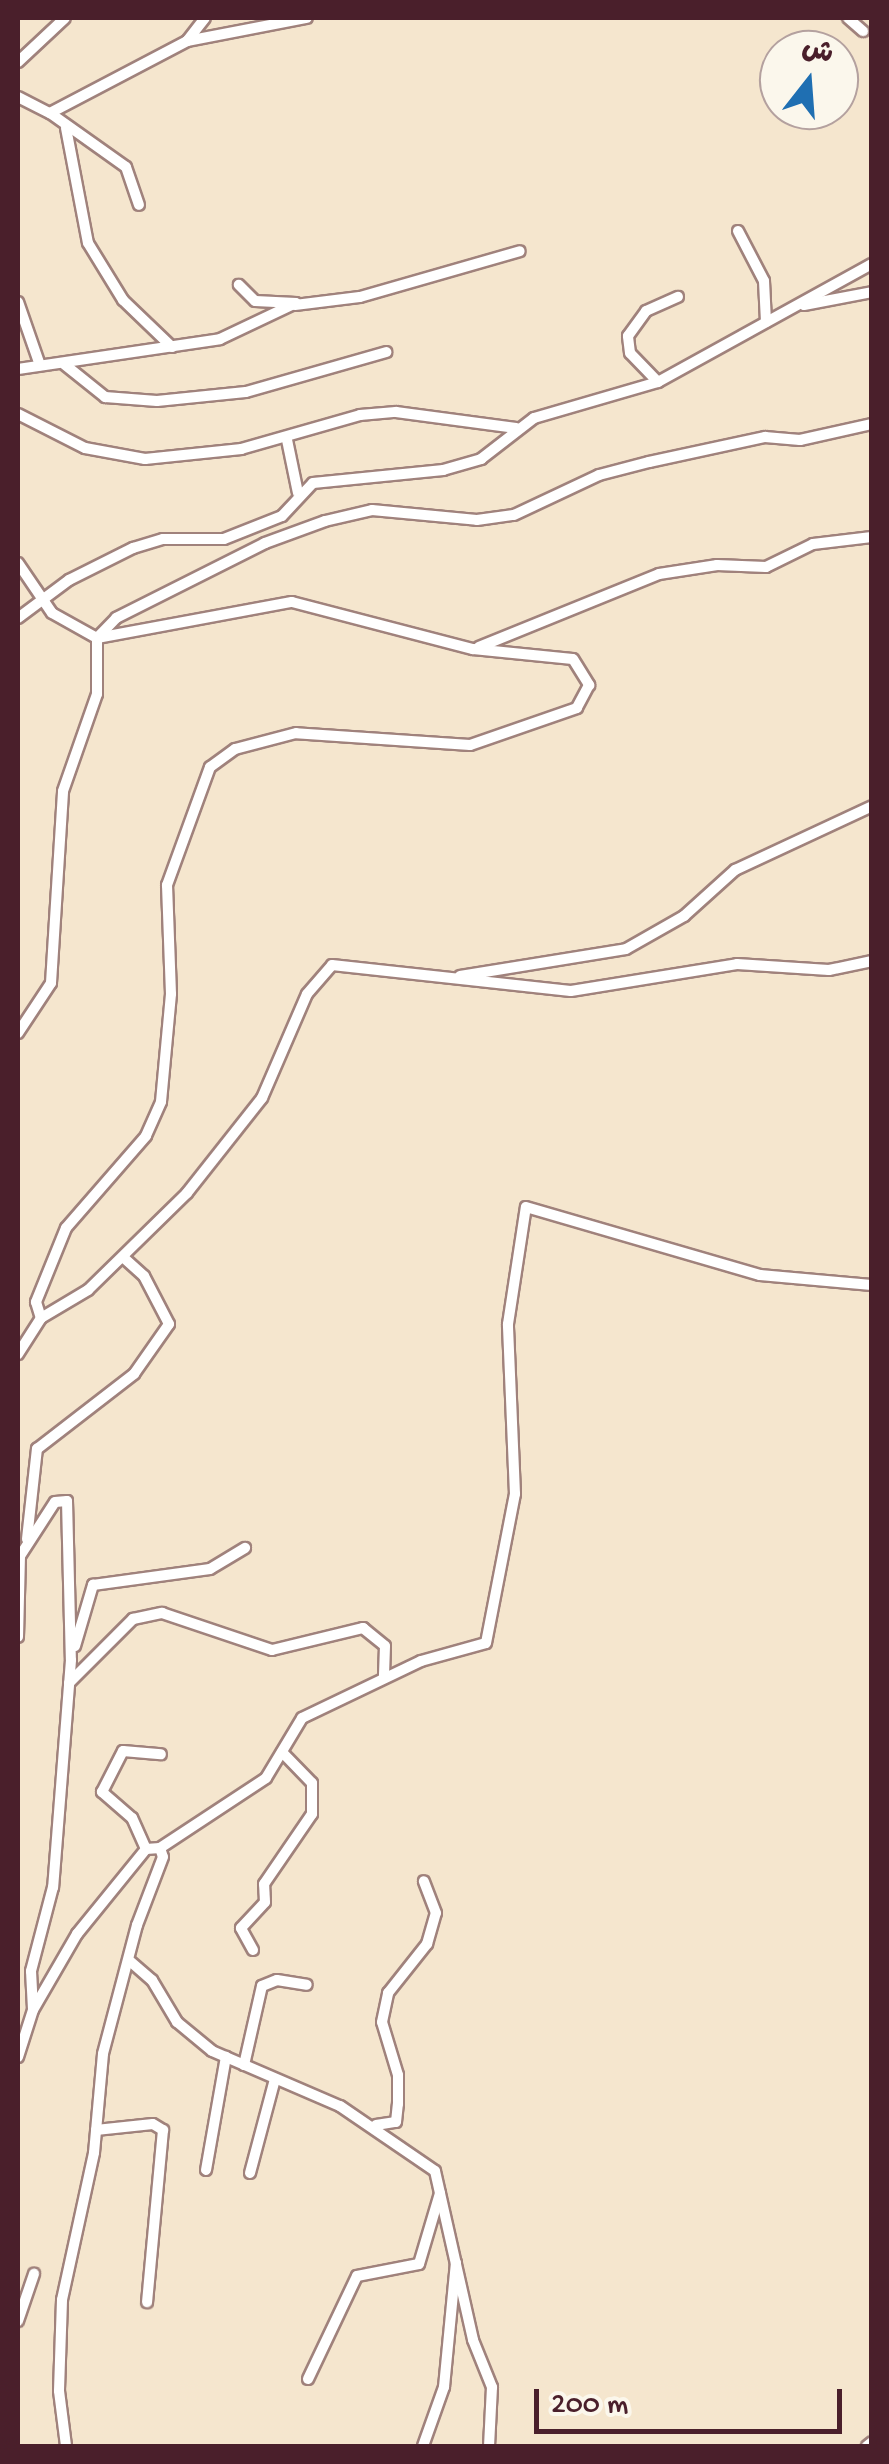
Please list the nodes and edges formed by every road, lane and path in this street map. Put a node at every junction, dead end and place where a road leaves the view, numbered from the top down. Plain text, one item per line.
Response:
1 (65, 18) edge
2 (204, 18) edge
3 (306, 18) edge
4 (848, 18) edge
5 (864, 31) edge
6 (186, 42) junction
7 (18, 62) edge
8 (18, 97) edge
9 (50, 113) junction
10 (66, 128) junction
11 (138, 205) dead end
12 (738, 232) dead end
13 (520, 251) dead end
14 (872, 264) edge
15 (240, 286) dead end
16 (872, 292) edge
17 (678, 296) dead end
18 (18, 302) edge
19 (294, 306) junction
20 (798, 306) junction
21 (766, 322) junction
22 (172, 347) junction
23 (386, 352) dead end
24 (40, 364) junction
25 (64, 364) junction
26 (18, 368) edge
27 (658, 382) junction
28 (18, 414) edge
29 (872, 424) edge
30 (516, 428) junction
31 (287, 440) junction
32 (298, 493) junction
33 (872, 537) edge
34 (18, 563) edge
35 (42, 600) junction
36 (18, 618) edge
37 (97, 638) junction
38 (473, 649) junction
39 (872, 806) edge
40 (872, 961) edge
41 (454, 977) junction
42 (18, 1033) edge
43 (123, 1257) junction
44 (872, 1285) edge
45 (41, 1318) junction
46 (18, 1354) edge
47 (27, 1540) junction
48 (245, 1548) dead end
49 (18, 1637) edge
50 (71, 1660) junction
51 (384, 1678) junction
52 (68, 1683) junction
53 (282, 1752) junction
54 (161, 1754) dead end
55 (160, 1848) junction
56 (146, 1849) junction
57 (424, 1881) dead end
58 (254, 1950) dead end
59 (131, 1962) junction
60 (307, 1985) dead end
61 (33, 2010) junction
62 (18, 2057) edge
63 (226, 2058) junction
64 (244, 2065) junction
65 (276, 2080) junction
66 (376, 2125) junction
67 (96, 2130) junction
68 (206, 2170) dead end
69 (250, 2172) dead end
70 (442, 2188) junction
71 (457, 2258) junction
72 (34, 2274) dead end
73 (147, 2302) dead end
74 (18, 2321) edge
75 (308, 2379) dead end
76 (66, 2446) edge
77 (423, 2446) edge
78 (488, 2446) edge

1 - 7 street
2 - 6 street
3 - 6 street
4 - 5 street
6 - 9 street
8 - 9 street
9 - 10 street
10 - 11 street
10 - 22 street
12 - 21 street
13 - 19 street
14 - 20 street
15 - 19 street
16 - 20 street
17 - 27 street
18 - 24 street
19 - 22 street
20 - 21 street
21 - 27 street
22 - 25 street
23 - 25 street
24 - 25 street
24 - 26 street
27 - 30 street
28 - 31 street
29 - 37 street
30 - 31 street
30 - 32 street
31 - 32 street
32 - 35 street
33 - 38 street
34 - 35 street
35 - 36 street
35 - 37 street
37 - 38 street
37 - 42 street
38 - 45 street
39 - 41 street
40 - 41 street
41 - 43 street
43 - 45 street
43 - 47 street
44 - 51 street
45 - 46 street
47 - 49 street
47 - 50 street
48 - 50 street
50 - 52 street
51 - 52 street
51 - 53 street
52 - 61 street
53 - 55 street
53 - 58 street
54 - 56 street
55 - 56 street
55 - 59 street
56 - 61 street
57 - 66 street
59 - 63 street
59 - 67 street
60 - 64 street
61 - 62 street
63 - 64 street
63 - 68 street
64 - 65 street
65 - 66 street
65 - 69 street
66 - 70 street
67 - 73 street
67 - 76 street
70 - 71 street
70 - 75 street
71 - 77 street
71 - 78 street
72 - 74 street

